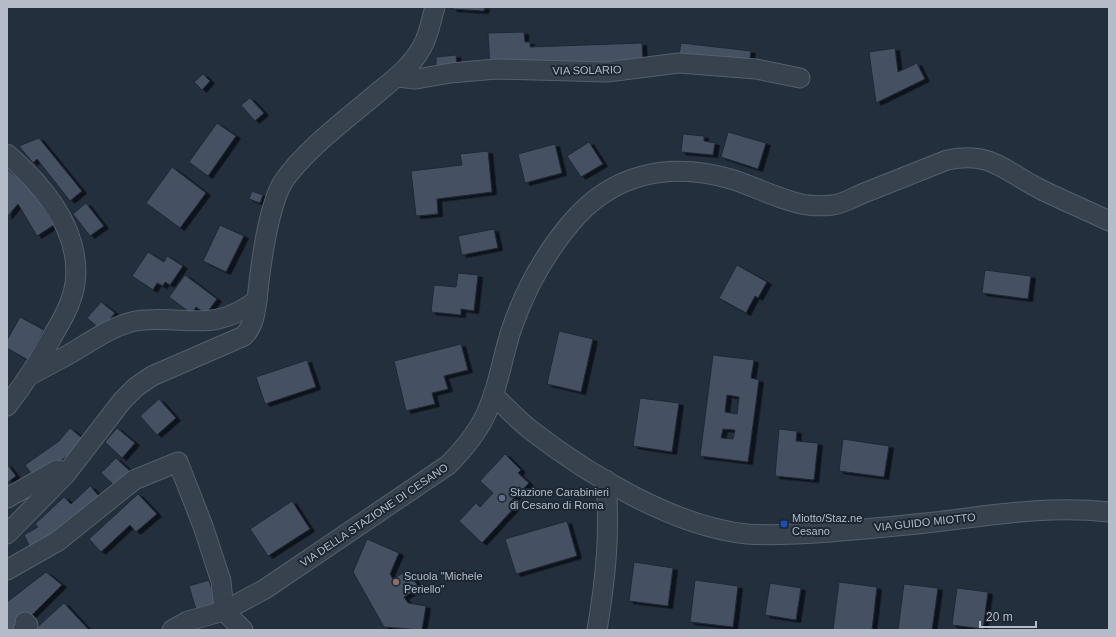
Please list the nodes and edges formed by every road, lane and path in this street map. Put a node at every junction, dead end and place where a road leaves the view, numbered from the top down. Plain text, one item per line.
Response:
1 (435, 7) edge
2 (397, 77) junction
3 (800, 78) dead end
4 (7, 154) edge
5 (1109, 221) edge
6 (256, 300) junction
7 (30, 375) junction
8 (493, 395) junction
9 (7, 406) edge
10 (66, 475) junction
11 (606, 480) junction
12 (7, 498) edge
13 (1109, 512) edge
14 (7, 534) edge
15 (58, 542) junction
16 (7, 570) edge
17 (7, 583) edge
18 (224, 611) junction
19 (172, 630) edge
20 (243, 630) edge
21 (597, 630) edge

1 - 2 street
2 - 3 street, VIA SOLARIO
2 - 6 street
4 - 7 street
5 - 8 street, VIA DELLA STAZIONE DI CESANO
6 - 7 street
6 - 10 street
7 - 9 street
8 - 11 street, VIA GUIDO MIOTTO
8 - 18 street, VIA DELLA STAZIONE DI CESANO
10 - 12 street
10 - 14 street
11 - 13 street, VIA GUIDO MIOTTO
11 - 21 street
15 - 16 street
15 - 17 street
15 - 18 street
18 - 19 street, VIA DELLA STAZIONE DI CESANO
18 - 20 street

